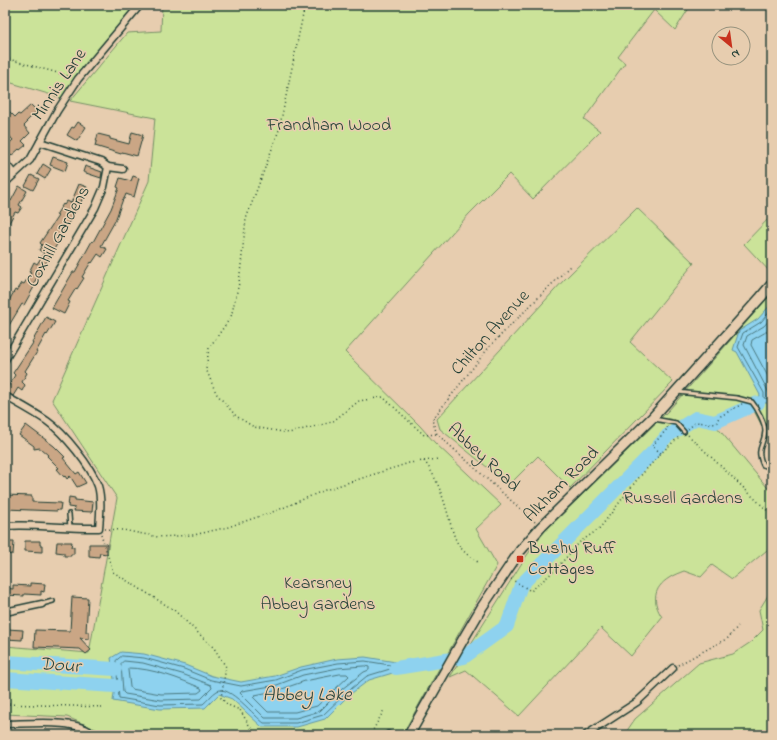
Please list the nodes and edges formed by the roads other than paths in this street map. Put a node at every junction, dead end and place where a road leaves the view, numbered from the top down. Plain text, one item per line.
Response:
1 (140, 5) edge
2 (40, 142) junction
3 (5, 164) edge
4 (108, 167) junction
5 (122, 168) dead end
6 (14, 174) junction
7 (5, 183) edge
8 (772, 284) edge
9 (5, 360) edge
10 (675, 392) junction
11 (5, 396) edge
12 (652, 418) junction
13 (684, 432) road end
14 (772, 468) edge
15 (69, 514) dead end
16 (5, 526) edge
17 (70, 528) junction
18 (54, 600) dead end
19 (42, 604) joint
20 (5, 612) edge
21 (672, 668) road end
22 (5, 724) edge
23 (94, 735) edge
24 (385, 735) edge
25 (393, 735) edge
26 (409, 735) edge
27 (586, 735) edge

1 - 2 street, Minnis Lane
2 - 4 street
2 - 6 street, Minnis Lane
3 - 6 street
4 - 5 street
4 - 9 street, Coxhill Gardens
6 - 7 street, Minnis Lane
8 - 10 street, Alkham Road
10 - 12 street, Alkham Road
10 - 14 lane
11 - 17 street
12 - 13 lane
12 - 26 street, Alkham Road
15 - 17 lane
16 - 17 street
18 - 19 lane
19 - 20 street
21 - 27 street
22 - 23 street
24 - 25 lane

